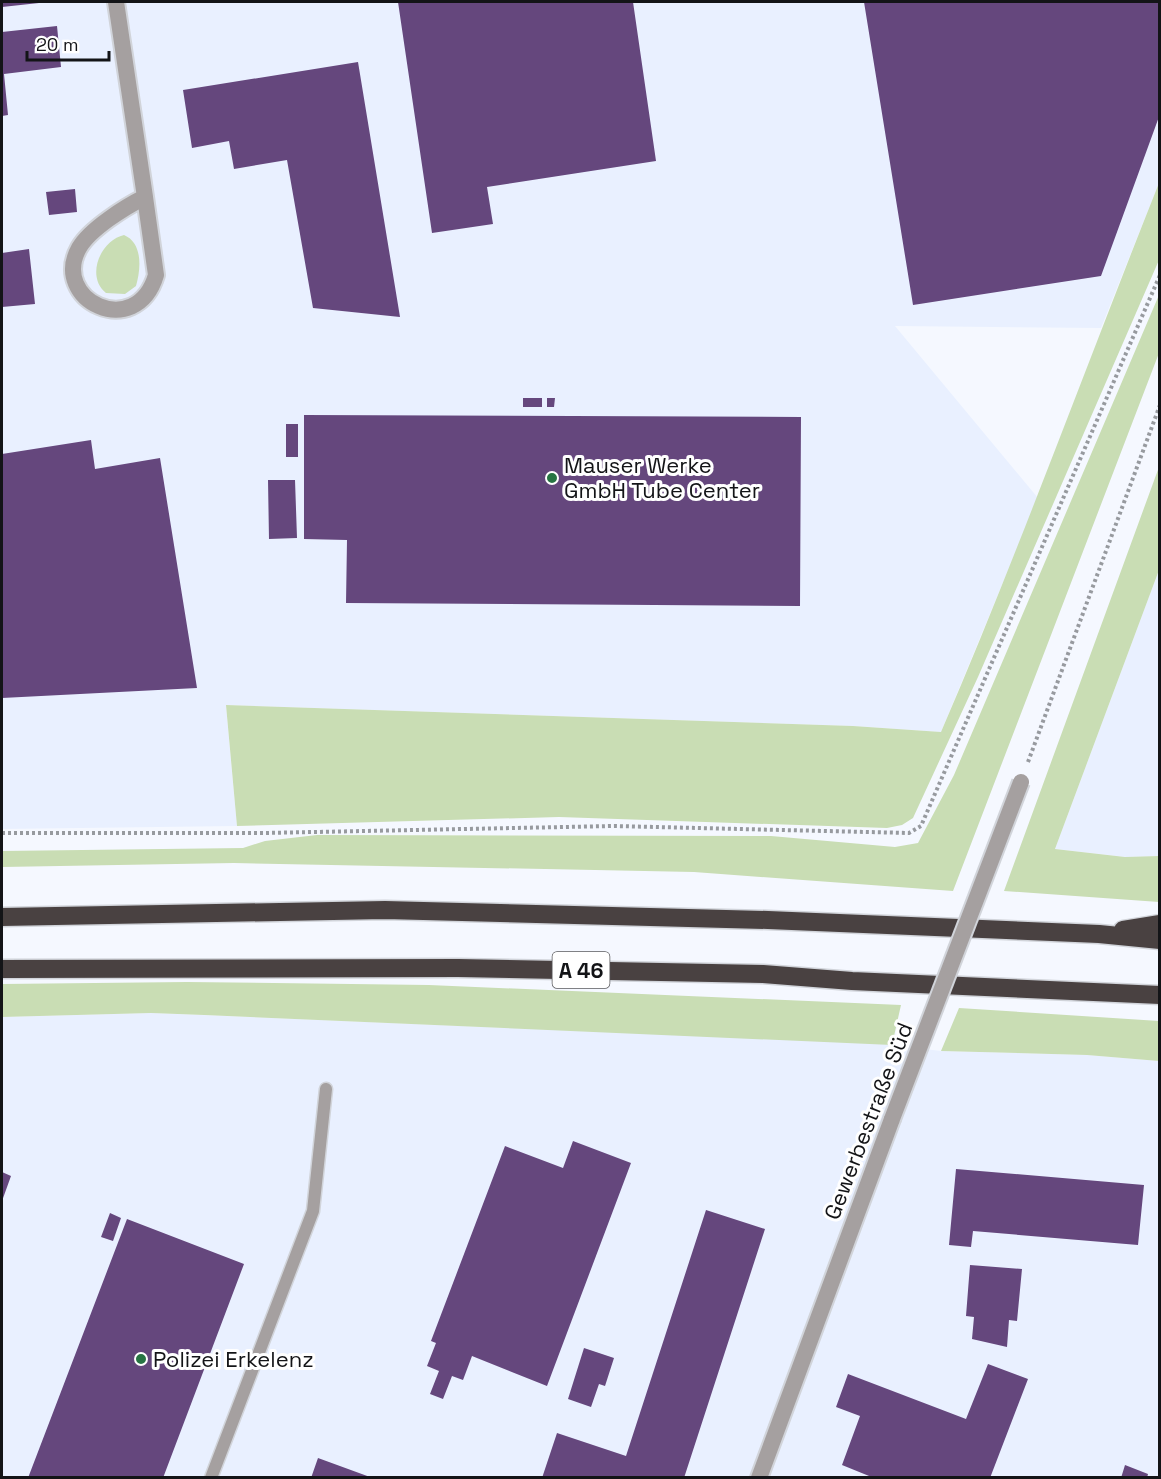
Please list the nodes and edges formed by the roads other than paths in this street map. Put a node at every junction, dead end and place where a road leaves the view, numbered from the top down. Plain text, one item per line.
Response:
1 (116, 2) edge
2 (144, 197) junction
3 (1021, 782) road end
4 (2, 917) edge
5 (1160, 924) edge
6 (1099, 934) junction
7 (1160, 940) edge
8 (2, 969) edge
9 (1160, 995) edge
10 (326, 1089) dead end
11 (211, 1478) edge
12 (759, 1478) edge

1 - 2 street
2 - 2 street
3 - 12 street, Gewerbestraße Süd, bridge
4 - 6 highway
5 - 6 highway
6 - 7 highway
8 - 9 highway, A 46
10 - 11 lane

